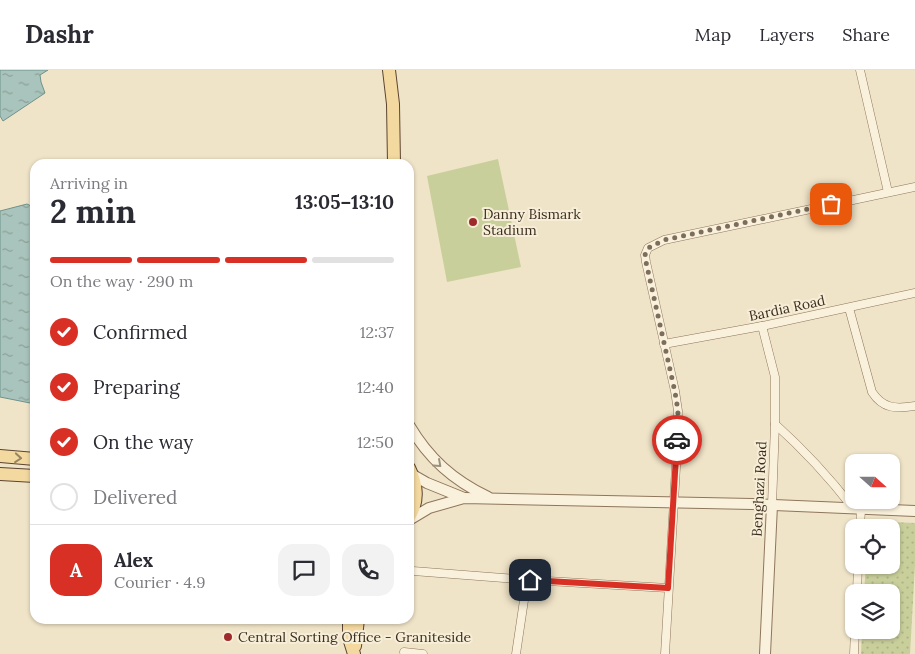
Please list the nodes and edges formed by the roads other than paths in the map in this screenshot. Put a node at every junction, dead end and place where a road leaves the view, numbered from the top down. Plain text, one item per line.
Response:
1 (389, 70) edge
2 (860, 70) edge
3 (394, 159) edge
4 (915, 187) edge
5 (888, 192) junction
6 (915, 295) edge
7 (850, 308) junction
8 (762, 326) junction
9 (664, 344) junction
10 (915, 406) edge
11 (775, 424) junction
12 (414, 434) edge
13 (0, 456) edge
14 (30, 459) edge
15 (0, 474) edge
16 (414, 474) edge
17 (30, 476) edge
18 (414, 481) edge
19 (845, 495) edge
20 (464, 498) junction
21 (490, 498) junction
22 (673, 502) junction
23 (414, 505) edge
24 (772, 505) junction
25 (845, 508) edge
26 (876, 509) edge
27 (915, 511) edge
28 (414, 516) edge
29 (414, 571) edge
30 (527, 580) junction
31 (668, 588) junction
32 (349, 624) edge
33 (357, 624) edge
34 (855, 639) edge
35 (404, 652) dead end
36 (354, 654) edge
37 (423, 654) edge
38 (516, 654) edge
39 (664, 654) edge
40 (765, 654) edge
41 (854, 654) edge

1 - 3 main road
2 - 5 street
4 - 5 street
5 - 9 street
6 - 7 street, Bardia Road
7 - 8 street, Bardia Road
7 - 10 street
8 - 9 street, Bardia Road
8 - 11 street, Benghazi Road
9 - 22 street
11 - 19 street
11 - 24 street, Benghazi Road
12 -> 21 street
13 -> 14 main road
15 - 17 main road
16 - 20 street
18 - 23 main road
20 - 21 street
20 - 28 street
21 - 22 street
22 - 24 street
22 - 31 street
24 - 25 street
24 - 40 street, Benghazi Road
26 - 27 street
29 - 30 street
30 - 31 street
30 - 38 street
31 - 39 street
32 - 36 main road
33 - 36 main road
34 - 41 street
35 - 37 street

